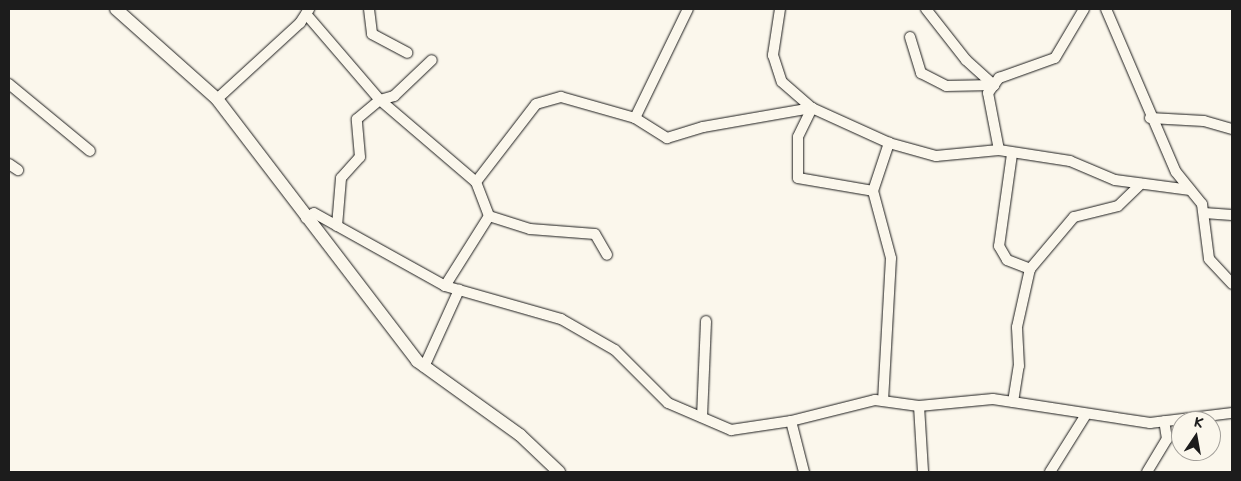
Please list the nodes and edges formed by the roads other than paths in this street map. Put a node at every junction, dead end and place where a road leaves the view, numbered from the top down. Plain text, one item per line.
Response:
1 (116, 9) edge
2 (369, 9) edge
3 (688, 9) edge
4 (780, 9) edge
5 (926, 9) edge
6 (1084, 9) edge
7 (1106, 9) edge
8 (307, 11) edge
9 (910, 37) dead end
10 (407, 53) dead end
11 (432, 60) dead end
12 (9, 84) edge
13 (994, 85) junction
14 (217, 99) junction
15 (380, 100) junction
16 (812, 108) junction
17 (635, 118) junction
18 (1150, 118) junction
19 (1232, 129) edge
20 (888, 143) junction
21 (999, 150) junction
22 (90, 151) dead end
23 (1012, 154) junction
24 (476, 182) junction
25 (1141, 184) junction
26 (1190, 190) junction
27 (873, 191) junction
28 (1204, 213) junction
29 (1232, 215) edge
30 (489, 216) junction
31 (306, 218) junction
32 (337, 226) junction
33 (607, 255) dead end
34 (1030, 268) junction
35 (1232, 284) edge
36 (445, 286) junction
37 (459, 290) junction
38 (706, 321) dead end
39 (424, 367) junction
40 (883, 401) junction
41 (1013, 402) junction
42 (919, 406) junction
43 (1232, 413) edge
44 (1085, 416) junction
45 (702, 417) junction
46 (1164, 421) junction
47 (791, 422) junction
48 (559, 472) edge
49 (804, 472) edge
50 (923, 472) edge
51 (1050, 472) edge
52 (1147, 472) edge

1 - 14 street
2 - 10 street
3 - 17 street
4 - 16 street
5 - 13 street
6 - 13 street
7 - 18 street
8 - 14 street
8 - 15 street
9 - 13 street
11 - 15 street
12 - 22 street
13 - 21 street
14 - 31 street
15 - 24 street
15 - 32 street
16 - 17 street
16 - 20 street
16 - 27 street
17 - 24 street
18 - 19 street
18 - 26 street
20 - 21 street
20 - 27 street
21 - 23 street
23 - 25 street
23 - 34 street
24 - 30 street
25 - 26 street
25 - 34 street
26 - 28 street
27 - 40 street
28 - 29 street
28 - 35 street
30 - 33 street
30 - 36 street
31 - 32 street
31 - 39 street
32 - 36 street
34 - 41 street
36 - 37 street
37 - 39 street
37 - 45 street
38 - 45 street
39 - 48 street
40 - 42 street
40 - 47 street
41 - 42 street
41 - 44 street
42 - 50 street
43 - 46 street
44 - 46 street
44 - 51 street
45 - 47 street
46 - 52 street
47 - 49 street

